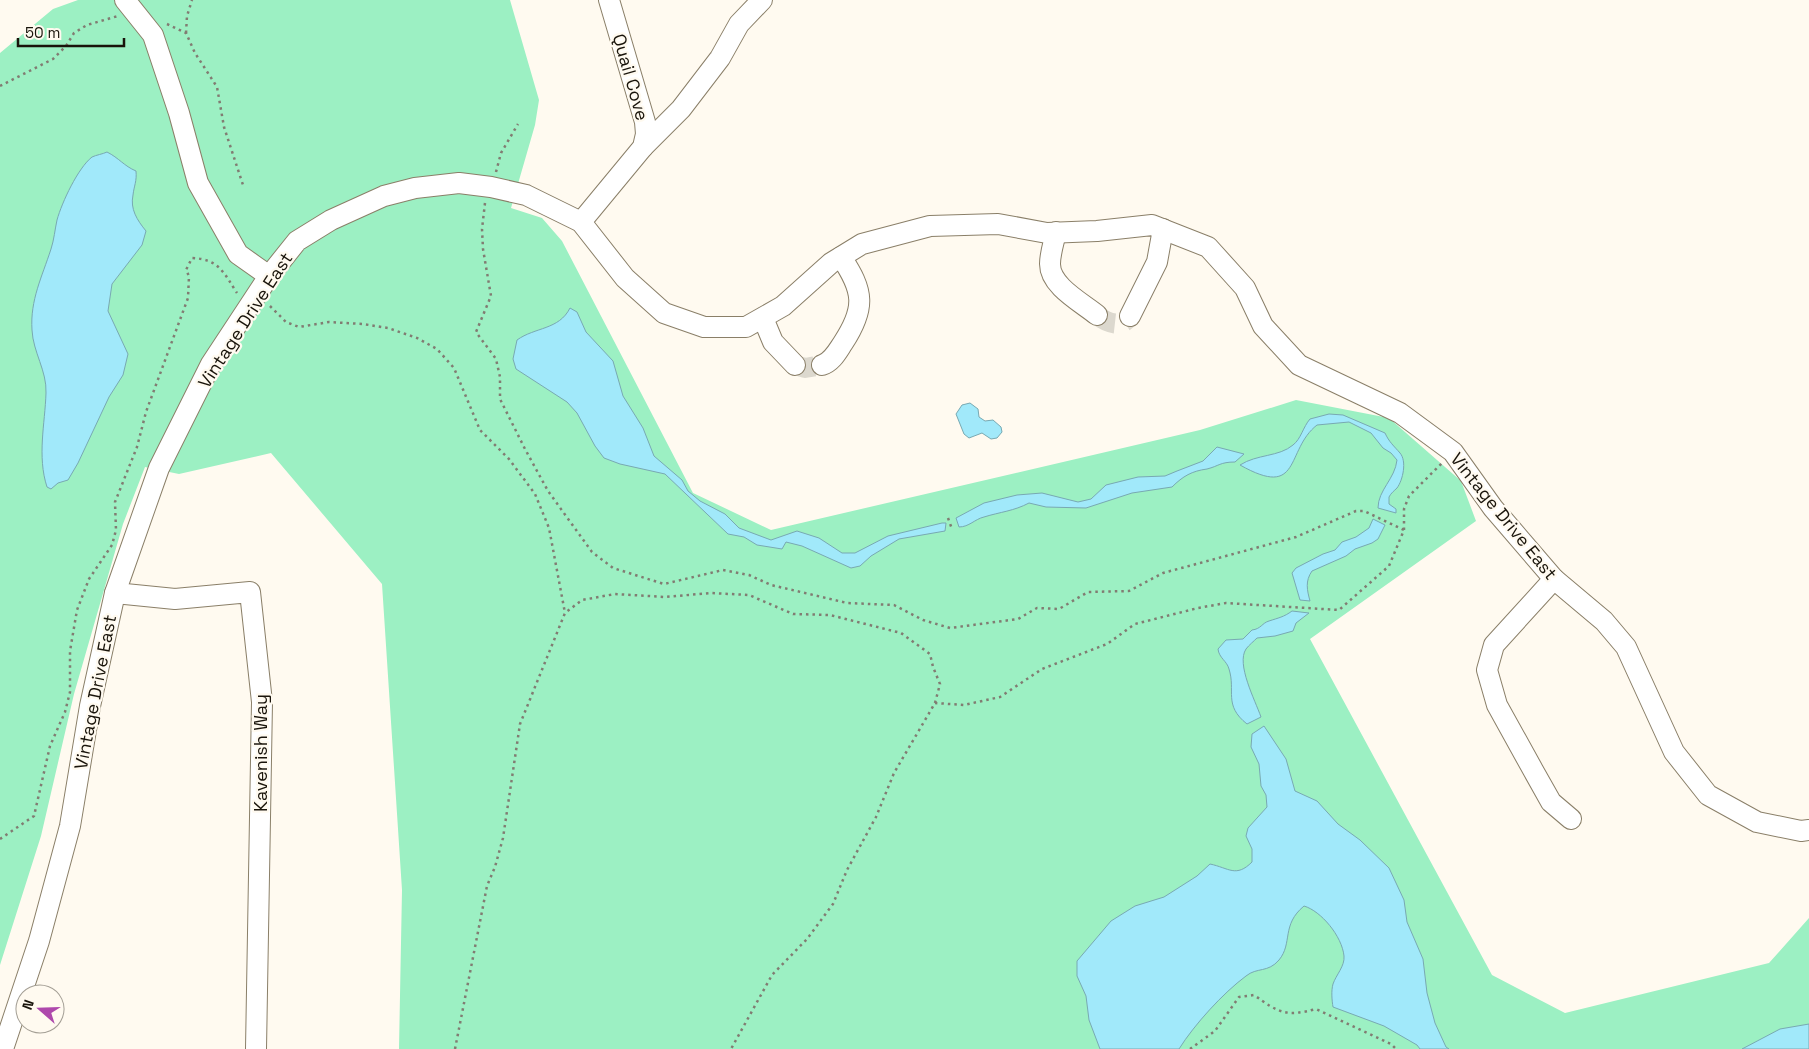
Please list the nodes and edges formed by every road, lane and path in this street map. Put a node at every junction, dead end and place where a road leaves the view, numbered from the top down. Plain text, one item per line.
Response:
1 (192, 0) edge
2 (609, 0) edge
3 (762, 0) edge
4 (130, 7) edge
5 (186, 33) junction
6 (0, 86) edge
7 (518, 124) dead end
8 (643, 147) junction
9 (243, 185) dead end
10 (492, 187) junction
11 (582, 222) junction
12 (1163, 229) junction
13 (1056, 232) junction
14 (841, 257) junction
15 (269, 276) junction
16 (254, 299) junction
17 (1097, 315) tunnel mouth
18 (1130, 316) dead end
19 (763, 318) junction
20 (795, 364) tunnel mouth
21 (822, 366) tunnel mouth
22 (1453, 452) junction
23 (948, 518) dead end
24 (952, 529) dead end
25 (1404, 530) junction
26 (1554, 579) junction
27 (115, 593) junction
28 (565, 613) junction
29 (935, 703) junction
30 (1572, 819) dead end
31 (1809, 830) edge
32 (0, 839) edge
33 (3, 1048) edge
34 (256, 1049) edge
35 (455, 1049) edge
36 (731, 1049) edge
37 (1190, 1049) edge
38 (1396, 1049) edge

1 - 5 path
2 - 8 street, Quail Cove
3 - 8 street
4 - 5 path
4 - 6 path
4 - 15 street
5 - 9 path
7 - 10 path
8 - 11 street, Quail Cove
10 - 11 street, Vintage Drive East
10 - 15 street, Vintage Drive East
10 - 25 path
11 - 19 street, Vintage Drive East
12 - 13 street, Vintage Drive East
12 - 18 street
12 - 22 street, Vintage Drive East
13 - 14 street, Vintage Drive East
13 - 17 street
14 - 19 street, Vintage Drive East
14 - 21 street
15 - 16 street, Vintage Drive East
16 - 27 street, Vintage Drive East
16 - 28 path
16 - 32 path
19 - 20 street
22 - 25 path
22 - 26 street, Vintage Drive East
23 - 24 path
25 - 29 path
26 - 30 street
26 - 31 street, Vintage Drive East
27 - 33 street, Vintage Drive East
27 - 34 street, Kavenish Way
28 - 29 path
28 - 35 path
29 - 36 path
37 - 38 path

